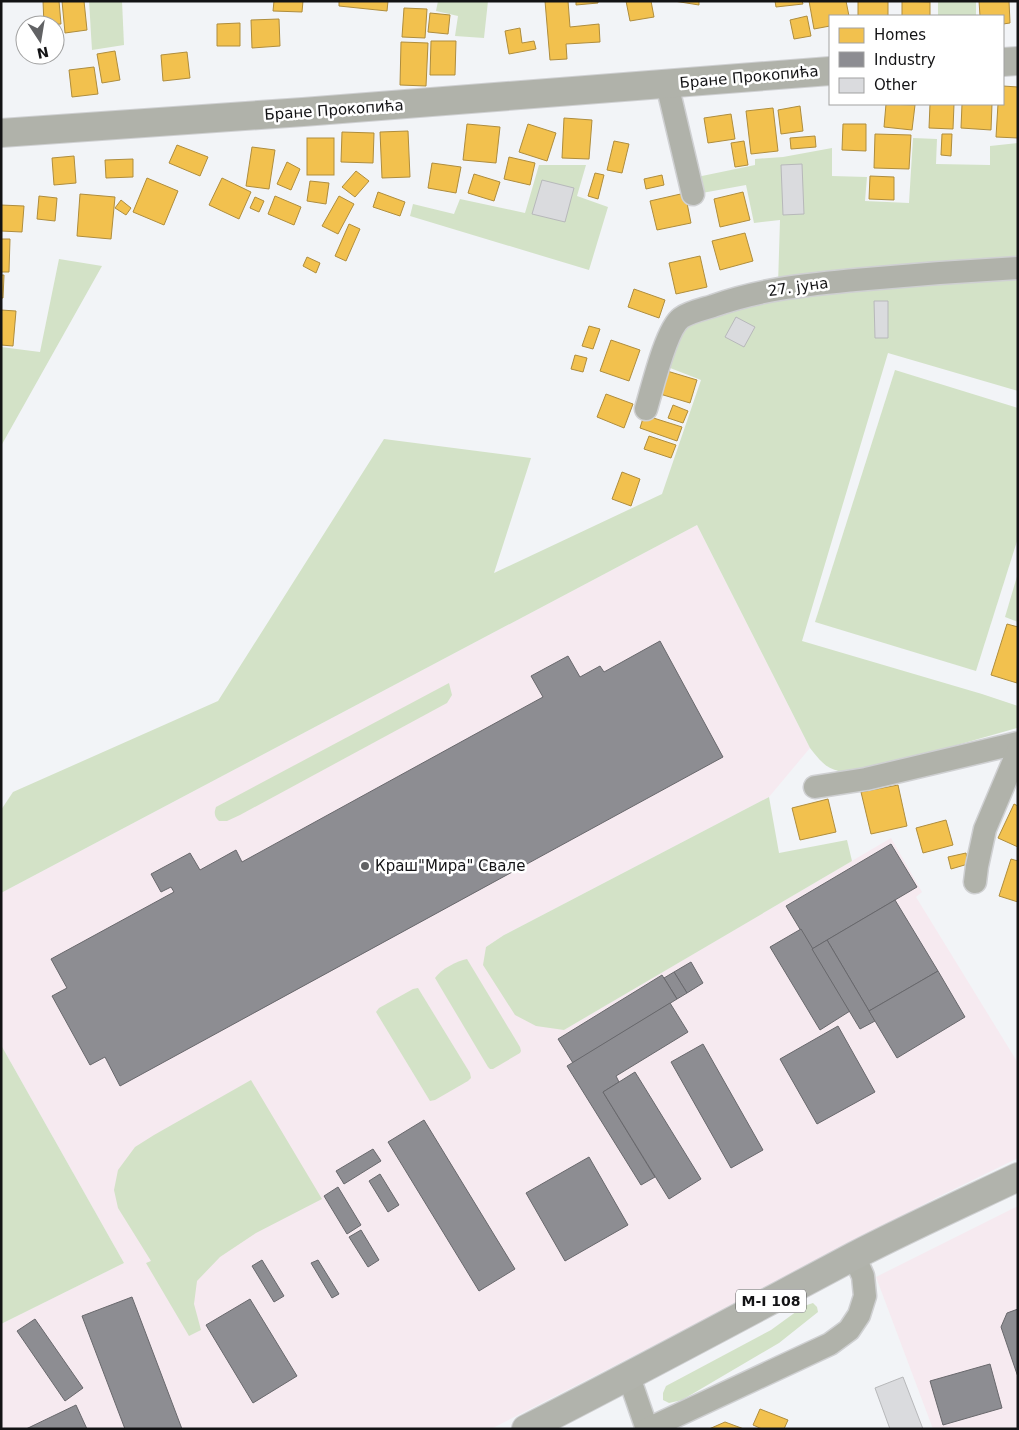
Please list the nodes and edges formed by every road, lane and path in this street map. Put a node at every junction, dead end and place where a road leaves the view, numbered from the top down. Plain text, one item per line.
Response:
1 (1018, 61) edge
2 (1004, 62) edge
3 (829, 71) edge
4 (667, 84) junction
5 (1, 133) edge
6 (693, 194) dead end
7 (1018, 268) edge
8 (646, 409) dead end
9 (1018, 743) edge
10 (1018, 751) edge
11 (815, 787) dead end
12 (975, 882) dead end
13 (1018, 1177) edge
14 (854, 1256) junction
15 (629, 1376) junction
16 (526, 1429) edge
17 (647, 1429) edge

1 - 2 street
3 - 4 street, Бране Прокопића
4 - 5 street, Бране Прокопића
4 - 6 street, Бране Прокопића
7 - 8 street, 27. јуна
9 - 11 street
10 - 12 street
13 - 14 main road, M-I 108
14 - 15 main road, M-I 108
14 - 17 street
15 - 16 main road, M-I 108
15 - 17 street

